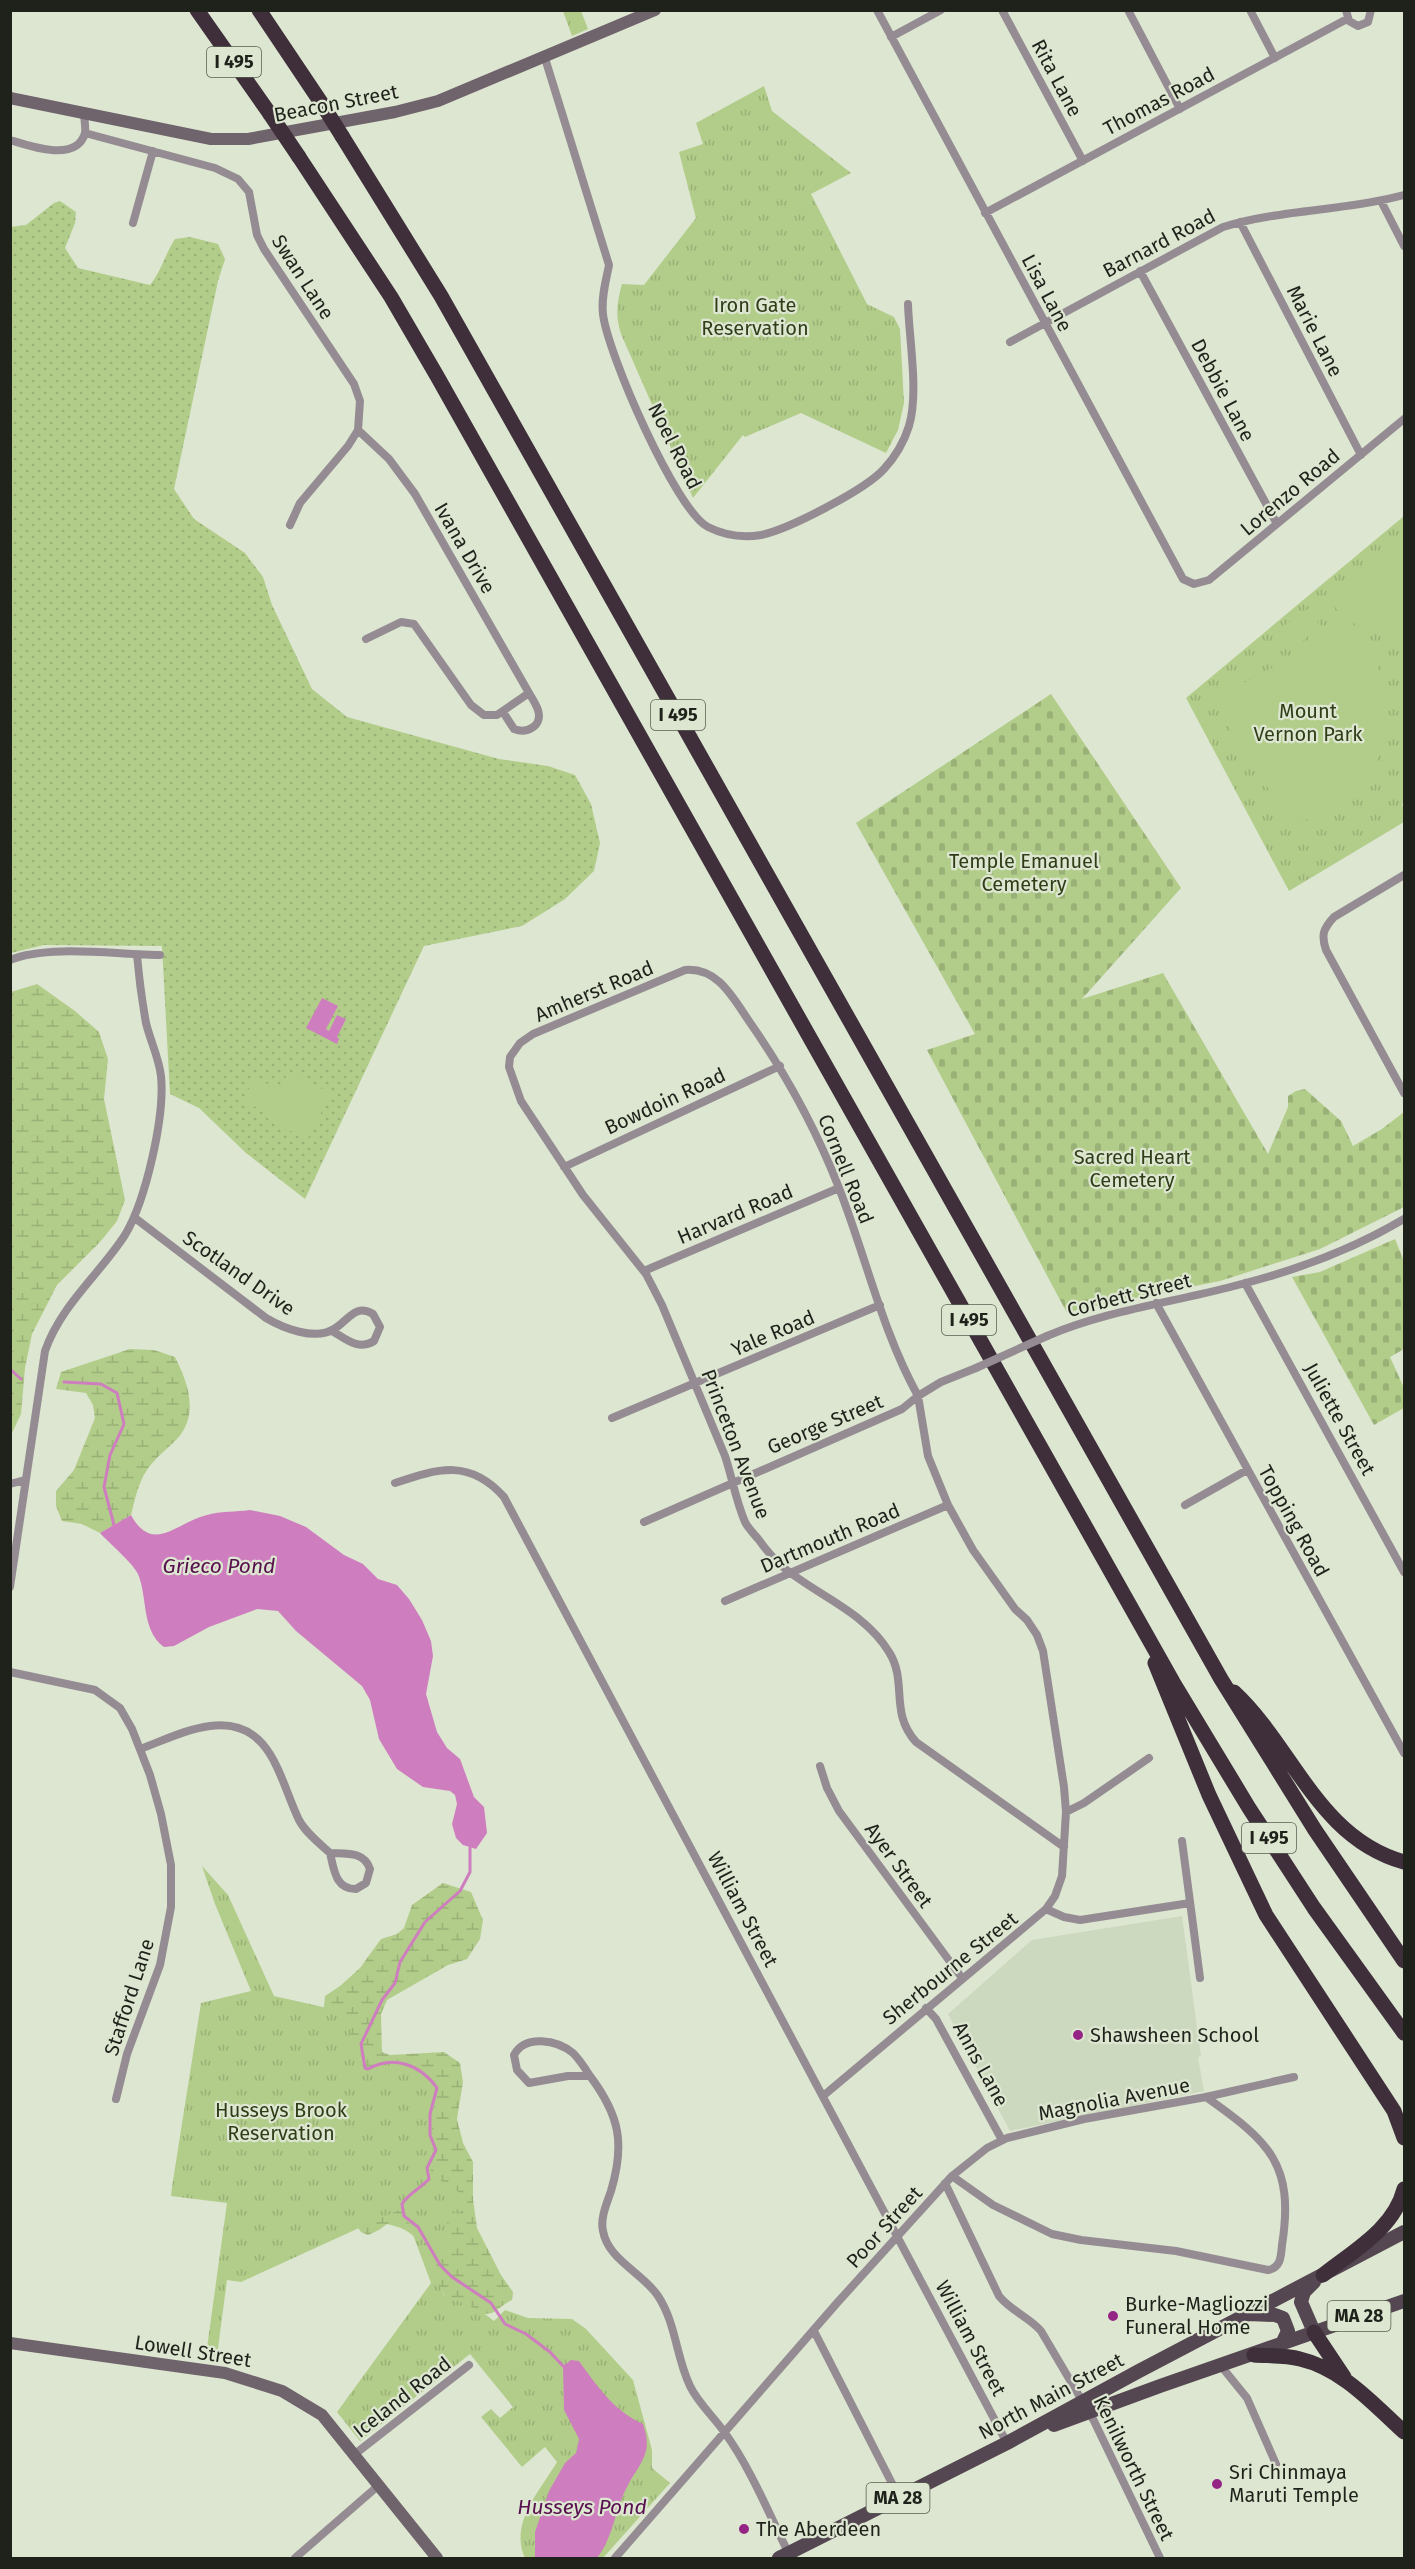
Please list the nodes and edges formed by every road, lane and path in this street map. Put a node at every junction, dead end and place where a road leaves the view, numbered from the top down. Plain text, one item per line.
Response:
1 (196, 10) edge
2 (259, 10) edge
3 (655, 10) edge
4 (877, 10) edge
5 (941, 10) edge
6 (1002, 10) edge
7 (1128, 10) edge
8 (1250, 10) edge
9 (1371, 10) edge
10 (1347, 15) edge
11 (891, 37) junction
12 (544, 55) junction
13 (1275, 58) junction
14 (10, 98) edge
15 (1180, 109) junction
16 (84, 113) junction
17 (85, 133) junction
18 (10, 140) edge
19 (153, 151) junction
20 (1083, 160) junction
21 (1404, 195) edge
22 (1381, 201) junction
23 (985, 213) junction
24 (1240, 222) junction
25 (134, 223) dead end
26 (1404, 246) edge
27 (1140, 271) junction
28 (908, 304) dead end
29 (1045, 323) junction
30 (1010, 342) dead end
31 (1404, 419) edge
32 (358, 429) junction
33 (1361, 455) junction
34 (1276, 524) junction
35 (290, 525) dead end
36 (1194, 584) joint
37 (366, 639) dead end
38 (529, 693) junction
39 (503, 712) junction
40 (1404, 874) edge
41 (136, 955) junction
42 (160, 955) dead end
43 (10, 960) edge
44 (709, 973) joint
45 (780, 1066) junction
46 (509, 1067) joint
47 (1404, 1093) edge
48 (564, 1167) junction
49 (839, 1188) junction
50 (135, 1218) junction
51 (1404, 1219) edge
52 (644, 1271) junction
53 (1245, 1283) junction
54 (1156, 1303) junction
55 (880, 1305) junction
56 (332, 1331) junction
57 (695, 1384) junction
58 (918, 1396) junction
59 (612, 1418) dead end
60 (1247, 1470) junction
61 (25, 1480) junction
62 (733, 1482) junction
63 (395, 1483) dead end
64 (10, 1484) edge
65 (948, 1505) junction
66 (1185, 1505) dead end
67 (644, 1522) dead end
68 (1404, 1572) edge
69 (792, 1573) junction
70 (10, 1587) edge
71 (725, 1601) dead end
72 (1146, 1635) junction
73 (10, 1672) edge
74 (1221, 1679) junction
75 (140, 1749) junction
76 (1404, 1753) edge
77 (1149, 1758) dead end
78 (820, 1766) dead end
79 (1066, 1812) junction
80 (1182, 1841) dead end
81 (1064, 1847) junction
82 (330, 1853) junction
83 (1404, 1862) edge
84 (1190, 1903) junction
85 (1046, 1909) junction
86 (1404, 1962) edge
87 (962, 1978) junction
88 (1200, 1978) dead end
89 (926, 2008) junction
90 (1404, 2033) edge
91 (590, 2076) junction
92 (1294, 2077) dead end
93 (823, 2096) junction
94 (1206, 2097) junction
95 (116, 2099) dead end
96 (1001, 2136) junction
97 (1404, 2138) edge
98 (948, 2180) junction
99 (1404, 2189) edge
100 (1404, 2232) edge
101 (897, 2235) junction
102 (1323, 2275) junction
103 (1404, 2301) edge
104 (1245, 2314) junction
105 (814, 2331) junction
106 (1314, 2332) junction
107 (10, 2343) edge
108 (1282, 2344) junction
109 (1254, 2355) junction
110 (469, 2365) dead end
111 (1221, 2366) junction
112 (1348, 2381) junction
113 (1087, 2407) junction
114 (1404, 2432) edge
115 (725, 2433) junction
116 (1007, 2443) junction
117 (355, 2454) junction
118 (1276, 2464) dead end
119 (379, 2485) junction
120 (899, 2497) junction
121 (784, 2556) edge
122 (295, 2559) edge
123 (437, 2559) edge
124 (615, 2559) edge
125 (1160, 2559) edge

1 - 72 highway, I 495, bridge
2 - 74 highway, I 495, bridge
3 - 12 main road, Beacon Street
4 - 11 street, Lisa Lane
5 - 11 street
6 - 20 street, Rita Lane
7 - 15 street
8 - 13 street
9 - 10 street, Thomas Road
10 - 13 street, Thomas Road
11 - 23 street, Lisa Lane
12 - 16 main road, Beacon Street
12 - 28 street, Noel Road
13 - 15 street, Thomas Road
14 - 16 main road, Beacon Street
15 - 20 street, Thomas Road
16 - 17 street
17 - 18 street
17 - 19 street, Swan Lane
19 - 25 street
19 - 32 street, Swan Lane
20 - 23 street, Thomas Road
21 - 22 street, Barnard Road
22 - 24 street, Barnard Road
22 - 26 street
23 - 29 street, Lisa Lane
24 - 27 street, Barnard Road
24 - 33 street, Marie Lane
27 - 29 street, Barnard Road
27 - 34 street, Debbie Lane
29 - 30 street, Barnard Road
29 - 36 street, Lisa Lane
31 - 33 street, Lorenzo Road
32 - 35 street
32 - 38 street, Ivana Drive
33 - 34 street, Lorenzo Road
34 - 36 street, Lorenzo Road
37 - 39 street
38 - 39 street
38 - 39 street, Ivana Drive
40 - 47 street
41 - 42 street
41 - 43 street
41 - 50 street
44 - 45 street, Cornell Road
44 - 46 street, Amherst Road
45 - 48 street, Bowdoin Road
45 - 49 street, Cornell Road
46 - 48 street, Princeton Avenue
48 - 52 street, Princeton Avenue
49 - 52 street, Harvard Road
49 - 55 street, Cornell Road
50 - 56 street, Scotland Drive
50 - 61 street
51 - 53 street, Corbett Street
52 - 57 street, Princeton Avenue
53 - 54 street, Corbett Street
53 - 68 street, Juliette Street
54 - 58 street, Corbett Street, bridge
54 - 60 street, Topping Road
55 - 57 street, Yale Road
55 - 58 street, Cornell Road
56 - 56 street, Scotland Drive
57 - 59 street, Yale Road
57 - 62 street, Princeton Avenue
58 - 62 street, George Street
58 - 65 street
60 - 66 street
60 - 76 street, Topping Road
61 - 64 street
61 - 70 street
62 - 67 street, George Street
62 - 69 street, Princeton Avenue
63 - 93 street, William Street
65 - 69 street, Dartmouth Road
65 - 79 street
69 - 71 street, Dartmouth Road
69 - 81 street, Princeton Avenue
72 - 90 highway, I 495
72 - 97 highway
73 - 75 street, Stafford Lane
74 - 83 highway
74 - 86 highway, I 495
75 - 82 street
75 - 95 street, Stafford Lane
77 - 79 street
78 - 87 street, Ayer Street
79 - 81 street
80 - 84 street
81 - 85 street, Sherbourne Street
82 - 82 street
84 - 85 street
84 - 88 street
85 - 87 street, Sherbourne Street
87 - 89 street, Sherbourne Street
89 - 93 street, Sherbourne Street
89 - 96 street, Anns Lane
91 - 91 street
91 - 115 street
92 - 94 street, Magnolia Avenue
93 - 101 street, William Street
94 - 96 street, Magnolia Avenue
94 - 98 street
96 - 98 street, Magnolia Avenue
98 - 101 street, Poor Street
98 - 113 street, Kenilworth Street
99 - 102 highway
100 - 102 main road, North Main Street / MA 28
101 - 105 street, Poor Street
101 - 116 street, William Street
102 - 104 main road, North Main Street / MA 28
102 - 106 main road
103 - 106 main road, MA 28
104 - 108 main road
104 - 113 main road, North Main Street / MA 28
105 - 115 street, Poor Street
105 - 120 street
106 - 108 main road, MA 28
106 - 112 highway
107 - 117 main road, Lowell Street
108 - 109 main road, MA 28
109 - 111 main road, MA 28
109 - 112 highway
110 - 117 street, Iceland Road
111 - 113 main road, MA 28
111 - 118 street
112 - 114 highway
113 - 116 main road, MA 28
113 - 125 street, Kenilworth Street
115 - 121 street
115 - 124 street, Poor Street
116 - 120 main road, North Main Street / MA 28
117 - 119 main road, Lowell Street
119 - 122 street
119 - 123 main road, Lowell Street
120 - 121 main road, North Main Street / MA 28

